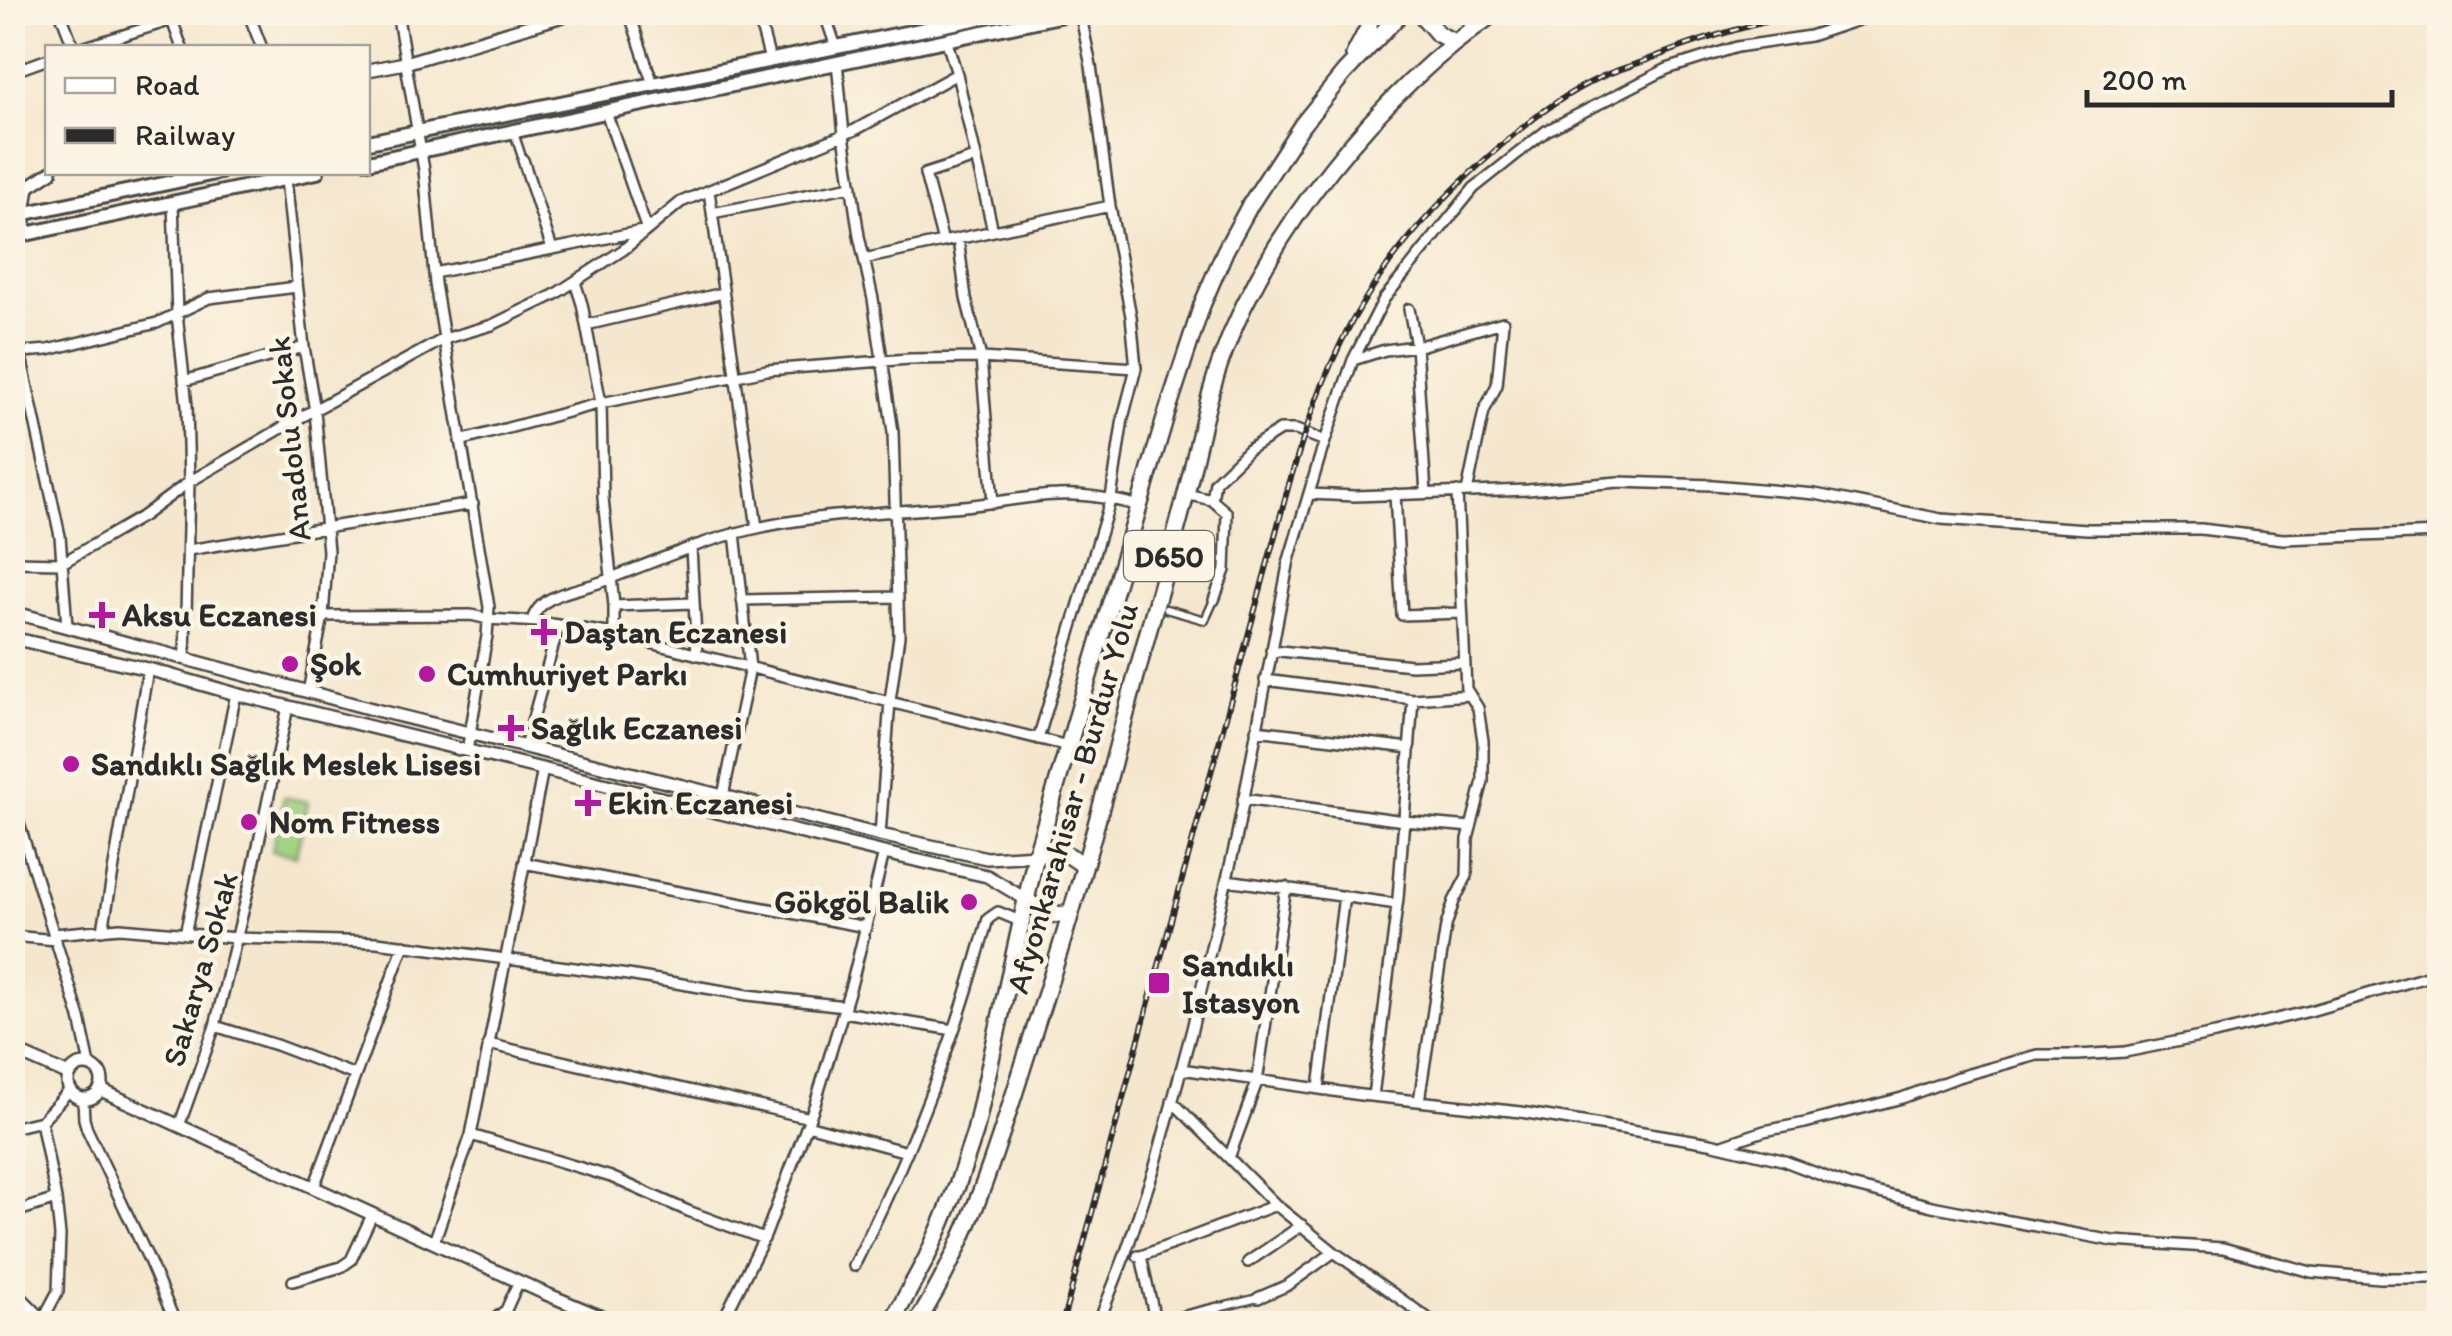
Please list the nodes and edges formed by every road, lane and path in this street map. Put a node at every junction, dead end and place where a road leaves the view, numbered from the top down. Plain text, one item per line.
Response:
1 (60, 12) edge
2 (248, 12) edge
3 (397, 12) edge
4 (576, 12) edge
5 (629, 12) edge
6 (757, 12) edge
7 (824, 12) edge
8 (1009, 12) edge
9 (1079, 12) edge
10 (1372, 12) edge
11 (1402, 12) edge
12 (1419, 12) edge
13 (1882, 12) edge
14 (1492, 14) edge
15 (171, 16) edge
16 (946, 39) junction
17 (1454, 42) junction
18 (73, 45) edge
19 (90, 45) edge
20 (181, 45) edge
21 (261, 45) edge
22 (836, 48) junction
23 (45, 60) edge
24 (770, 60) junction
25 (838, 62) junction
26 (404, 63) junction
27 (370, 70) edge
28 (12, 72) edge
29 (957, 74) junction
30 (1344, 74) junction
31 (652, 84) junction
32 (606, 112) junction
33 (513, 131) junction
34 (416, 132) junction
35 (844, 135) junction
36 (370, 142) edge
37 (420, 151) junction
38 (975, 158) junction
39 (523, 160) joint
40 (370, 162) edge
41 (47, 175) edge
42 (206, 175) edge
43 (304, 175) edge
44 (286, 179) junction
45 (12, 185) edge
46 (852, 186) junction
47 (709, 190) junction
48 (173, 203) junction
49 (1110, 206) junction
50 (712, 213) junction
51 (18, 215) edge
52 (647, 230) junction
53 (993, 231) junction
54 (19, 236) edge
55 (958, 238) junction
56 (943, 242) junction
57 (552, 249) junction
58 (864, 258) junction
59 (434, 273) junction
60 (575, 282) junction
61 (298, 288) junction
62 (722, 293) junction
63 (1409, 310) dead end
64 (177, 314) junction
65 (586, 325) junction
66 (444, 339) junction
67 (1416, 346) junction
68 (304, 347) junction
69 (16, 353) edge
70 (981, 358) junction
71 (1353, 360) junction
72 (882, 361) junction
73 (1136, 368) junction
74 (734, 377) junction
75 (184, 381) junction
76 (602, 403) junction
77 (315, 411) junction
78 (460, 441) junction
79 (1325, 441) junction
80 (189, 482) junction
81 (1462, 492) junction
82 (1426, 493) junction
83 (1186, 494) junction
84 (1308, 494) junction
85 (1395, 494) junction
86 (1111, 498) junction
87 (1212, 500) junction
88 (993, 503) junction
89 (473, 504) junction
90 (1140, 506) junction
91 (896, 510) junction
92 (325, 528) junction
93 (756, 528) junction
94 (736, 533) junction
95 (2440, 533) edge
96 (691, 548) junction
97 (188, 550) junction
98 (12, 562) edge
99 (62, 564) junction
100 (612, 578) junction
101 (898, 597) junction
102 (742, 600) junction
103 (1214, 600) joint
104 (693, 602) junction
105 (614, 606) junction
106 (1166, 609) dead end
107 (12, 612) edge
108 (1461, 612) junction
109 (323, 616) junction
110 (488, 619) junction
111 (532, 622) junction
112 (559, 625) junction
113 (67, 626) junction
114 (614, 634) junction
115 (12, 638) edge
116 (1271, 650) junction
117 (697, 655) junction
118 (186, 658) junction
119 (1464, 663) junction
120 (750, 668) junction
121 (148, 669) junction
122 (1265, 680) junction
123 (308, 692) junction
124 (236, 694) junction
125 (1470, 695) junction
126 (1414, 699) junction
127 (890, 702) junction
128 (288, 707) junction
129 (1256, 730) junction
130 (470, 734) junction
131 (1038, 738) junction
132 (1068, 746) junction
133 (525, 747) junction
134 (1410, 748) junction
135 (467, 751) junction
136 (542, 769) junction
137 (723, 796) junction
138 (1244, 799) junction
139 (12, 801) edge
140 (1404, 820) junction
141 (1471, 827) junction
142 (880, 835) junction
143 (884, 853) junction
144 (1036, 855) junction
145 (524, 862) junction
146 (1084, 866) junction
147 (1227, 880) junction
148 (1286, 887) junction
149 (1344, 896) junction
150 (1027, 900) junction
151 (1397, 904) junction
152 (1071, 914) junction
153 (1022, 922) junction
154 (866, 926) junction
155 (104, 930) junction
156 (185, 934) junction
157 (12, 936) edge
158 (55, 937) junction
159 (236, 938) junction
160 (404, 946) junction
161 (505, 959) junction
162 (2440, 973) edge
163 (844, 1009) junction
164 (216, 1026) junction
165 (954, 1030) junction
166 (488, 1044) junction
167 (12, 1050) edge
168 (90, 1065) junction
169 (1181, 1070) junction
170 (69, 1074) junction
171 (355, 1075) junction
172 (1257, 1082) junction
173 (1319, 1088) junction
174 (101, 1090) junction
175 (70, 1091) junction
176 (1373, 1096) junction
177 (83, 1100) junction
178 (1172, 1101) junction
179 (1419, 1101) junction
180 (41, 1120) junction
181 (808, 1122) junction
182 (179, 1126) junction
183 (12, 1128) edge
184 (471, 1135) junction
185 (1720, 1146) junction
186 (906, 1152) junction
187 (1229, 1158) junction
188 (314, 1187) junction
189 (56, 1198) junction
190 (1276, 1204) junction
191 (12, 1214) edge
192 (372, 1215) junction
193 (1302, 1226) junction
194 (764, 1239) junction
195 (434, 1242) junction
196 (1334, 1252) junction
197 (1125, 1256) junction
198 (1141, 1256) junction
199 (1248, 1262) dead end
200 (854, 1266) dead end
201 (2440, 1278) edge
202 (293, 1281) dead end
203 (518, 1281) junction
204 (12, 1288) edge
205 (1258, 1298) joint
206 (1218, 1308) joint
207 (506, 1310) junction
208 (590, 1318) edge
209 (1420, 1319) edge
210 (46, 1321) edge
211 (1156, 1323) edge
212 (176, 1324) edge
213 (489, 1324) edge
214 (508, 1324) edge
215 (618, 1324) edge
216 (720, 1324) edge
217 (891, 1324) edge
218 (916, 1324) edge
219 (1098, 1324) edge
220 (1436, 1324) edge

1 - 18 street
2 - 21 street
3 - 26 street
4 - 26 street
5 - 31 street
6 - 24 street
7 - 22 street
8 - 22 main road
9 - 16 main road
9 - 49 street
10 - 30 highway
11 - 30 highway, Afyonkarahisar - Burdur Yolu / D650
12 - 17 highway
13 - 71 street
14 - 17 highway, Afyonkarahisar - Burdur Yolu / D650
15 - 19 street
15 - 20 street
16 - 25 main road
16 - 29 street
17 - 83 highway, Afyonkarahisar - Burdur Yolu / D650
22 - 24 main road
23 - 28 street
24 - 31 main road
25 - 32 main road
25 - 35 street
26 - 27 street
26 - 34 street
29 - 35 street
29 - 38 street
30 - 90 highway, Afyonkarahisar - Burdur Yolu / D650
31 - 34 main road
32 - 33 main road
32 - 52 street
33 - 37 main road
33 - 39 street
34 - 36 main road
34 - 37 street
35 - 46 street
35 - 47 street
37 - 40 main road
37 - 59 street
38 - 53 street
38 - 56 street
39 - 57 street
41 - 51 street
42 - 51 main road
43 - 44 main road
44 - 48 main road
44 - 61 street, Anadolu Sokak
45 - 51 street
46 - 50 street
46 - 58 street
47 - 50 street
47 - 52 street
48 - 54 main road
48 - 64 street
49 - 53 street
49 - 73 street
50 - 62 street
51 - 54 street
52 - 57 street
52 - 60 street
53 - 55 street
55 - 56 street
55 - 70 street
56 - 58 street
57 - 59 street
58 - 72 street
59 - 66 street
60 - 65 street
60 - 66 street
61 - 64 street
61 - 68 street, Anadolu Sokak
62 - 65 street
62 - 74 street
63 - 67 street
64 - 69 street
64 - 75 street
65 - 76 street
66 - 77 street
66 - 78 street
67 - 71 street
67 - 81 street
67 - 82 street
68 - 75 street
68 - 77 street, Anadolu Sokak
69 - 99 street
70 - 72 street
70 - 73 street
70 - 88 street
71 - 79 street
72 - 74 street
72 - 91 street
73 - 86 street
74 - 76 street
74 - 93 street
75 - 80 street
76 - 78 street
76 - 100 street
77 - 80 street
77 - 92 street, Anadolu Sokak
78 - 89 street
79 - 84 street
79 - 87 street
80 - 97 street
80 - 99 street
81 - 82 street
81 - 95 street
81 - 108 street
82 - 85 street
83 - 87 street
83 - 146 highway, Afyonkarahisar - Burdur Yolu / D650
84 - 85 street
84 - 116 street
85 - 108 street
86 - 88 street
86 - 90 street
86 - 131 street
87 - 103 street
88 - 91 street
89 - 92 street
89 - 110 street
90 - 132 highway, Afyonkarahisar - Burdur Yolu / D650
91 - 93 street
91 - 101 street
92 - 97 street
92 - 109 street, Anadolu Sokak
93 - 94 street
94 - 96 street
94 - 102 street
96 - 100 street
96 - 104 street
97 - 118 street
98 - 99 street
99 - 113 street
100 - 105 street
100 - 111 street
101 - 102 street
101 - 127 street
102 - 120 street
103 - 106 street
104 - 105 street
104 - 117 street
105 - 114 street
107 - 113 street
108 - 119 street
109 - 110 street
109 - 123 street, Anadolu Sokak
110 - 111 street
110 - 130 street
111 - 112 street
112 - 114 street
112 - 133 street
113 - 118 street
114 - 117 street
115 - 121 street
116 - 119 street
116 - 122 street
117 - 120 street
118 - 123 street
119 - 125 street
120 - 127 street
120 - 137 street
121 - 124 street
121 - 155 street
122 - 126 street
122 - 129 street
123 - 130 street
124 - 128 street
124 - 156 street
125 - 126 street
125 - 141 street
126 - 134 street
127 - 131 street
127 - 142 street
128 - 135 street
128 - 159 street, Sakarya Sokak
129 - 134 street
129 - 138 street
130 - 133 street
130 - 135 street
131 - 132 street
132 - 144 highway, Afyonkarahisar - Burdur Yolu / D650
133 - 137 street
134 - 140 street
135 - 136 street
136 - 143 street
136 - 145 street
137 - 142 street
138 - 140 street
138 - 147 street
139 - 158 street
140 - 141 street
140 - 151 street
141 - 179 street
142 - 144 street
143 - 150 street
143 - 154 street
144 - 146 highway
144 - 150 highway, Afyonkarahisar - Burdur Yolu / D650
145 - 154 street
145 - 161 street
146 - 152 highway, Afyonkarahisar - Burdur Yolu / D650
147 - 148 street
147 - 169 street
148 - 149 street
148 - 172 street
149 - 151 street
149 - 173 street
150 - 152 highway
150 - 153 highway, Afyonkarahisar - Burdur Yolu / D650
151 - 176 street
152 - 218 highway, Afyonkarahisar - Burdur Yolu / D650
153 - 165 street
153 - 217 highway, Afyonkarahisar - Burdur Yolu / D650
154 - 163 street
155 - 156 street
155 - 158 street
156 - 159 street
157 - 158 street
158 - 168 street
159 - 160 street
159 - 164 street, Sakarya Sokak
160 - 161 street
160 - 171 street
161 - 163 street
161 - 166 street
162 - 185 street
163 - 165 street
163 - 181 street
164 - 171 street
164 - 182 street, Sakarya Sokak
165 - 186 street
166 - 181 street
166 - 184 street
167 - 170 street
168 - 170 street
168 - 174 street
169 - 172 street
169 - 178 street
170 - 175 street
171 - 188 street
172 - 173 street
172 - 187 street
173 - 176 street
174 - 177 street
174 - 182 street
175 - 177 street
175 - 180 street
176 - 179 street
177 - 212 street
178 - 187 street
178 - 197 street
179 - 185 street
180 - 183 street
180 - 189 street
181 - 186 street
181 - 194 street
182 - 188 street
184 - 194 street
184 - 195 street
185 - 201 street
186 - 200 street
187 - 190 street
188 - 192 street
189 - 191 street
189 - 210 street
190 - 193 street
190 - 198 street
192 - 195 street
192 - 202 street
193 - 196 street
193 - 199 street
194 - 216 street
195 - 203 street
196 - 205 street
196 - 209 street
197 - 198 street
197 - 219 street
198 - 211 street
203 - 207 street
203 - 208 street
204 - 210 street
205 - 206 street
206 - 211 street
207 - 213 street
207 - 214 street
208 - 215 street
209 - 220 street

